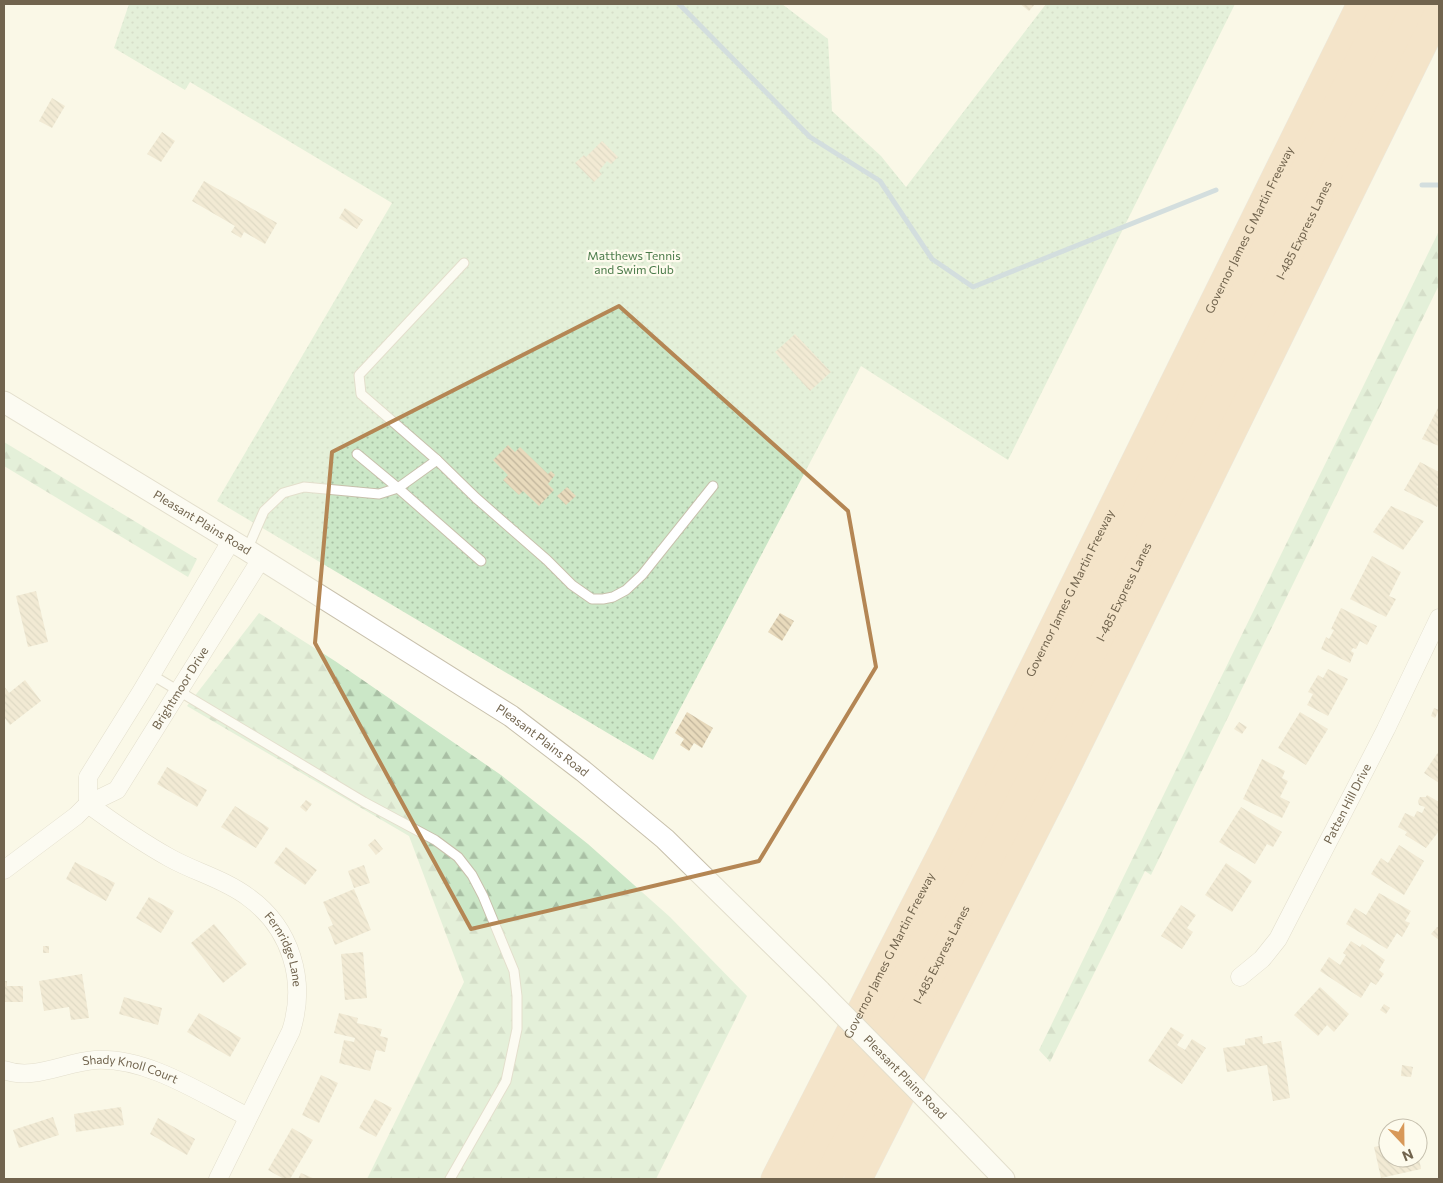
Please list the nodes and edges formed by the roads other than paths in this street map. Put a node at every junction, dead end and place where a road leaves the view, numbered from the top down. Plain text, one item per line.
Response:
1 (1361, 4) edge
2 (1387, 4) edge
3 (1417, 4) edge
4 (1439, 12) edge
5 (464, 264) dead end
6 (1241, 354) junction
7 (4, 402) edge
8 (357, 454) dead end
9 (436, 460) junction
10 (713, 486) dead end
11 (398, 488) junction
12 (1182, 535) junction
13 (246, 550) junction
14 (481, 562) dead end
15 (1439, 618) edge
16 (152, 675) junction
17 (178, 691) junction
18 (88, 804) junction
19 (4, 870) edge
20 (934, 922) junction
21 (1240, 977) dead end
22 (4, 1070) edge
23 (248, 1118) junction
24 (805, 1121) junction
25 (218, 1179) edge
26 (450, 1179) edge
27 (775, 1179) edge
28 (802, 1179) edge
29 (828, 1179) edge
30 (858, 1179) edge
31 (1004, 1179) edge

1 - 24 highway, Governor James G Martin Freeway
2 - 20 highway, I-485 Express Lanes
3 - 6 highway, I-485 Express Lanes
4 - 12 highway
5 - 9 lane
6 - 12 highway
6 - 29 highway, I-485 Express Lanes
7 - 13 street, Pleasant Plains Road
8 - 11 lane
9 - 10 lane
9 - 11 lane
11 - 13 lane
11 - 14 lane
12 - 30 highway
13 - 16 street
13 - 17 street, Brightmoor Drive
13 - 31 street, Pleasant Plains Road, bridge
15 - 21 street, Patten Hill Drive
16 - 17 lane
16 - 18 street
17 - 18 street, Brightmoor Drive
17 - 26 lane
18 - 19 street, Brightmoor Drive
18 - 23 street, Fernridge Lane
20 - 24 highway
20 - 28 highway, I-485 Express Lanes
22 - 23 street, Shady Knoll Court
23 - 25 street, Fernridge Lane
24 - 27 highway, Governor James G Martin Freeway

